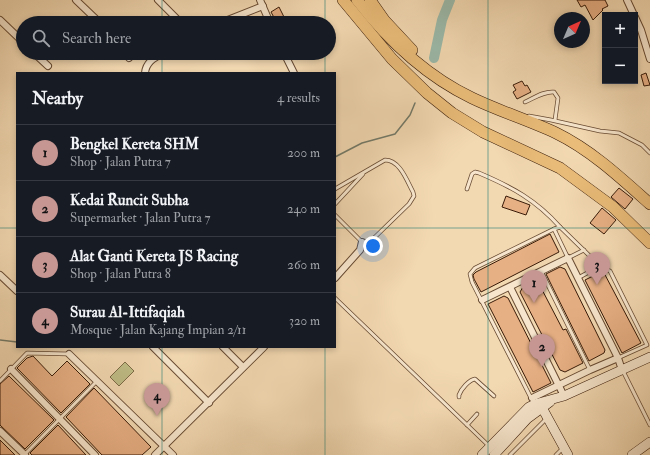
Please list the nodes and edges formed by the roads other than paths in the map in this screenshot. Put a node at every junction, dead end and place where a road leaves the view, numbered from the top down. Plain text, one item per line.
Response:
1 (76, 0) edge
2 (158, 0) edge
3 (334, 0) edge
4 (343, 0) edge
5 (357, 0) edge
6 (370, 0) edge
7 (627, 0) edge
8 (261, 3) edge
9 (632, 12) edge
10 (93, 16) edge
11 (174, 16) edge
12 (234, 16) edge
13 (267, 16) edge
14 (358, 19) junction
15 (0, 20) edge
16 (638, 24) edge
17 (16, 35) edge
18 (650, 59) edge
19 (42, 60) edge
20 (153, 60) edge
21 (288, 60) edge
22 (48, 66) dead end
23 (145, 72) edge
24 (294, 72) edge
25 (470, 98) junction
26 (525, 102) dead end
27 (504, 112) junction
28 (555, 120) junction
29 (650, 153) edge
30 (366, 172) junction
31 (336, 188) edge
32 (467, 189) dead end
33 (336, 203) edge
34 (650, 204) edge
35 (336, 216) edge
36 (560, 228) junction
37 (554, 229) junction
38 (362, 242) junction
39 (650, 243) edge
40 (584, 250) junction
41 (568, 258) junction
42 (600, 266) junction
43 (541, 271) junction
44 (1, 277) edge
45 (336, 277) edge
46 (578, 278) junction
47 (510, 287) junction
48 (16, 290) edge
49 (336, 299) edge
50 (482, 300) junction
51 (154, 348) edge
52 (224, 348) edge
53 (263, 348) edge
54 (70, 354) joint
55 (650, 357) edge
56 (618, 358) junction
57 (243, 367) junction
58 (12, 369) junction
59 (590, 370) junction
60 (622, 370) junction
61 (0, 381) edge
62 (97, 381) junction
63 (559, 385) junction
64 (494, 396) dead end
65 (564, 396) junction
66 (459, 397) dead end
67 (209, 403) junction
68 (538, 405) junction
69 (477, 414) dead end
70 (59, 419) junction
71 (545, 420) junction
72 (467, 424) junction
73 (650, 425) edge
74 (0, 430) edge
75 (650, 442) edge
76 (164, 447) junction
77 (650, 450) edge
78 (493, 451) edge
79 (562, 454) edge
80 (25, 455) edge
81 (95, 455) edge
82 (155, 455) edge
83 (173, 455) edge
84 (482, 455) edge
85 (510, 455) edge
86 (632, 455) edge
87 (642, 455) edge

1 - 10 street
2 - 11 street
3 - 14 highway
4 - 14 highway
5 - 25 highway
6 - 25 highway
7 - 9 street
8 - 12 street
8 - 13 street
14 - 39 highway
15 - 17 street
16 - 18 street
19 - 22 street
20 - 23 street
21 - 24 street
25 - 27 highway
26 - 28 lane
27 - 28 lane
27 - 34 highway
28 - 29 lane
30 - 31 lane
30 - 33 lane
30 - 38 lane
32 - 36 lane
35 - 38 lane
36 - 37 lane
36 - 40 lane
37 - 41 lane
37 - 50 lane
38 - 45 street
40 - 41 lane
40 - 42 lane
41 - 43 street
41 - 46 street
42 - 46 lane
42 - 56 lane
43 - 47 street
43 - 59 lane
44 - 48 street
46 - 56 street
47 - 50 street
47 - 63 street
49 - 72 lane
50 - 68 lane
51 - 67 street
52 - 57 street
53 - 57 street
54 - 58 lane
54 - 62 street
55 - 60 street
56 - 59 street
56 - 60 street
57 - 67 street
58 - 61 lane
58 - 70 street
59 - 63 street
60 - 65 street
60 - 73 lane
62 - 70 lane
62 - 76 street
63 - 65 street
63 - 68 street
64 - 66 lane
65 - 68 street
67 - 76 street
68 - 71 street
68 - 78 street
68 - 79 street
69 - 72 lane
70 - 80 lane
70 - 81 street
71 - 79 street
71 - 85 lane
72 - 78 lane
74 - 80 street
75 - 86 street
76 - 82 street
76 - 83 street
77 - 87 street
78 - 84 street

